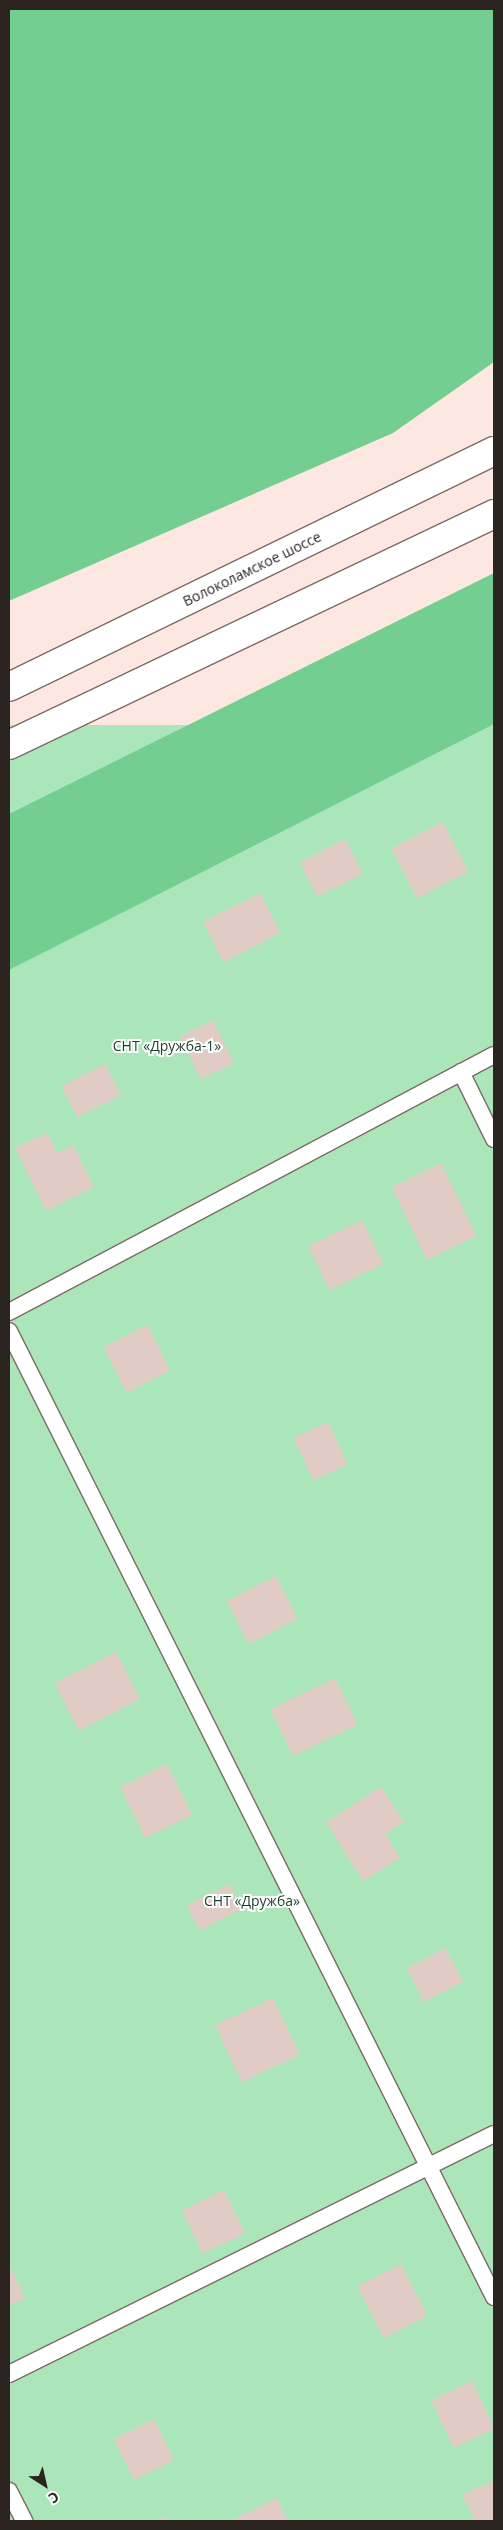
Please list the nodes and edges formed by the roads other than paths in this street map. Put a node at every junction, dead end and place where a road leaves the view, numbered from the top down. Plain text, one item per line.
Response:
1 (494, 451) edge
2 (494, 514) edge
3 (9, 687) edge
4 (9, 745) edge
5 (494, 1055) edge
6 (461, 1072) junction
7 (494, 1139) edge
8 (9, 1312) edge
9 (9, 1331) edge
10 (494, 2134) edge
11 (427, 2167) junction
12 (494, 2297) edge
13 (9, 2374) edge
14 (9, 2491) edge
15 (24, 2521) edge

1 - 3 main road, Волоколамское шоссе
2 - 4 main road
5 - 6 lane
6 - 7 lane
6 - 8 lane
9 - 11 lane
10 - 11 lane
11 - 12 lane
11 - 13 lane
14 - 15 lane

